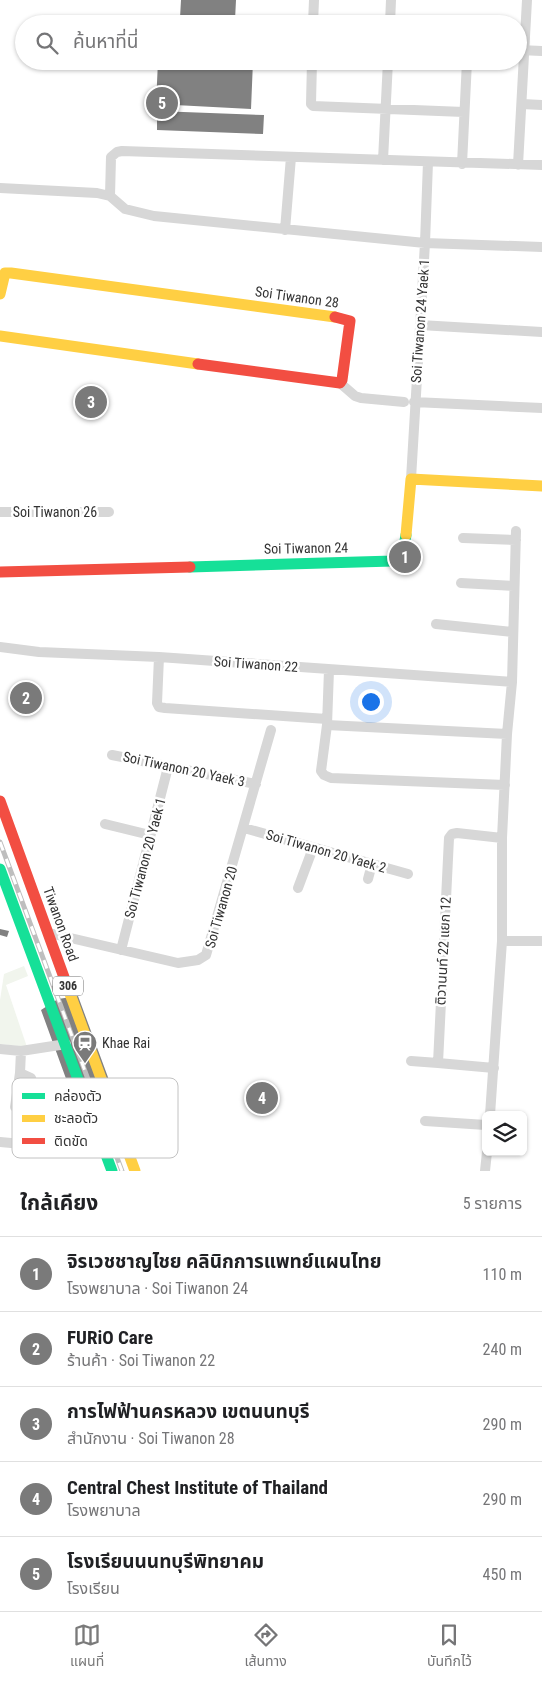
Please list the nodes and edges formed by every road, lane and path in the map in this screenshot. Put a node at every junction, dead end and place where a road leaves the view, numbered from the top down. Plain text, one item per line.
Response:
1 (314, 0) edge
2 (391, 0) edge
3 (528, 0) edge
4 (313, 15) edge
5 (390, 15) edge
6 (526, 15) edge
7 (527, 50) edge
8 (542, 51) edge
9 (312, 70) edge
10 (388, 70) edge
11 (466, 70) edge
12 (521, 70) edge
13 (522, 104) junction
14 (542, 105) edge
15 (386, 109) junction
16 (464, 112) junction
17 (291, 156) junction
18 (383, 160) junction
19 (428, 162) junction
20 (462, 164) junction
21 (518, 165) junction
22 (542, 165) edge
23 (0, 188) edge
24 (110, 196) junction
25 (285, 230) junction
26 (425, 243) junction
27 (542, 247) edge
28 (0, 293) edge
29 (420, 325) junction
30 (542, 332) edge
31 (0, 336) edge
32 (340, 383) junction
33 (404, 402) dead end
34 (414, 402) junction
35 (542, 408) edge
36 (411, 479) junction
37 (542, 486) edge
38 (0, 512) edge
39 (109, 512) dead end
40 (463, 538) dead end
41 (0, 572) edge
42 (461, 583) dead end
43 (514, 586) junction
44 (436, 624) dead end
45 (514, 632) junction
46 (0, 647) edge
47 (159, 656) junction
48 (329, 670) junction
49 (512, 682) junction
50 (327, 722) junction
51 (271, 730) dead end
52 (507, 734) junction
53 (112, 755) dead end
54 (168, 767) junction
55 (256, 784) junction
56 (505, 785) junction
57 (0, 801) edge
58 (104, 824) dead end
59 (244, 828) junction
60 (150, 836) junction
61 (502, 838) junction
62 (313, 848) junction
63 (372, 864) junction
64 (0, 869) edge
65 (408, 874) dead end
66 (368, 879) dead end
67 (298, 888) dead end
68 (49, 933) junction
69 (502, 941) junction
70 (542, 941) edge
71 (121, 950) junction
72 (66, 1044) junction
73 (0, 1049) edge
74 (21, 1051) junction
75 (410, 1061) dead end
76 (438, 1063) junction
77 (494, 1068) junction
78 (20, 1073) junction
79 (19, 1078) edge
80 (31, 1078) edge
81 (78, 1078) edge
82 (101, 1078) edge
83 (490, 1111) edge
84 (425, 1121) dead end
85 (482, 1125) edge
86 (487, 1156) edge
87 (107, 1158) edge
88 (130, 1158) edge
89 (112, 1171) edge
90 (135, 1171) edge
91 (485, 1171) edge

1 - 4 street
2 - 5 street
3 - 6 street
7 - 8 street
9 - 15 street
10 - 15 street
11 - 16 street
12 - 13 street
13 - 14 street
13 - 21 street
15 - 16 street
15 - 18 street
16 - 20 street
17 - 18 street
17 - 24 street
17 - 25 street
18 - 19 street
19 - 20 street
19 - 26 street, Soi Tiwanon 24 Yaek 1
20 - 21 street
21 - 22 street
23 - 24 street
24 - 25 street
25 - 26 street
26 - 27 street
26 - 29 street, Soi Tiwanon 24 Yaek 1
28 - 32 street, Soi Tiwanon 28
29 - 30 street
29 - 34 street, Soi Tiwanon 24 Yaek 1
31 - 32 street
32 - 33 street
34 - 35 street
34 - 36 street, Soi Tiwanon 24 Yaek 1
36 - 37 street
36 - 41 street, Soi Tiwanon 24
38 - 39 street, Soi Tiwanon 26
40 - 43 street
42 - 43 street
43 - 45 street
44 - 45 street
45 - 49 street
46 - 47 street, Soi Tiwanon 22
47 - 48 street, Soi Tiwanon 22
47 - 50 street
48 - 49 street, Soi Tiwanon 22
48 - 50 street
49 - 52 street
50 - 52 street
50 - 56 street
51 - 55 street, Soi Tiwanon 20
52 - 56 street
53 - 54 street, Soi Tiwanon 20 Yaek 3
54 - 55 street, Soi Tiwanon 20 Yaek 3
54 - 60 street, Soi Tiwanon 20 Yaek 1
55 - 59 street, Soi Tiwanon 20
56 - 61 street
57 - 68 street, Tiwanon Road / 306
58 - 60 street
59 - 62 street, Soi Tiwanon 20 Yaek 2
59 - 71 street, Soi Tiwanon 20
60 - 71 street, Soi Tiwanon 20 Yaek 1
61 - 69 street
61 - 76 street, ติวานนท์ 22 แยก 12
62 - 63 street, Soi Tiwanon 20 Yaek 2
62 - 67 street
63 - 65 street, Soi Tiwanon 20 Yaek 2
63 - 66 street
64 - 72 street, 306
68 - 71 street, Soi Tiwanon 20
68 - 82 street, Tiwanon Road / 306
69 - 70 street
69 - 77 street
72 - 74 street
72 - 81 street, 306
73 - 74 street
74 - 78 street
75 - 76 street
76 - 77 street
77 - 83 street
78 - 79 street
78 - 80 street
84 - 85 street
86 - 91 street
87 - 89 street, 306
88 - 90 street, Tiwanon Road / 306

